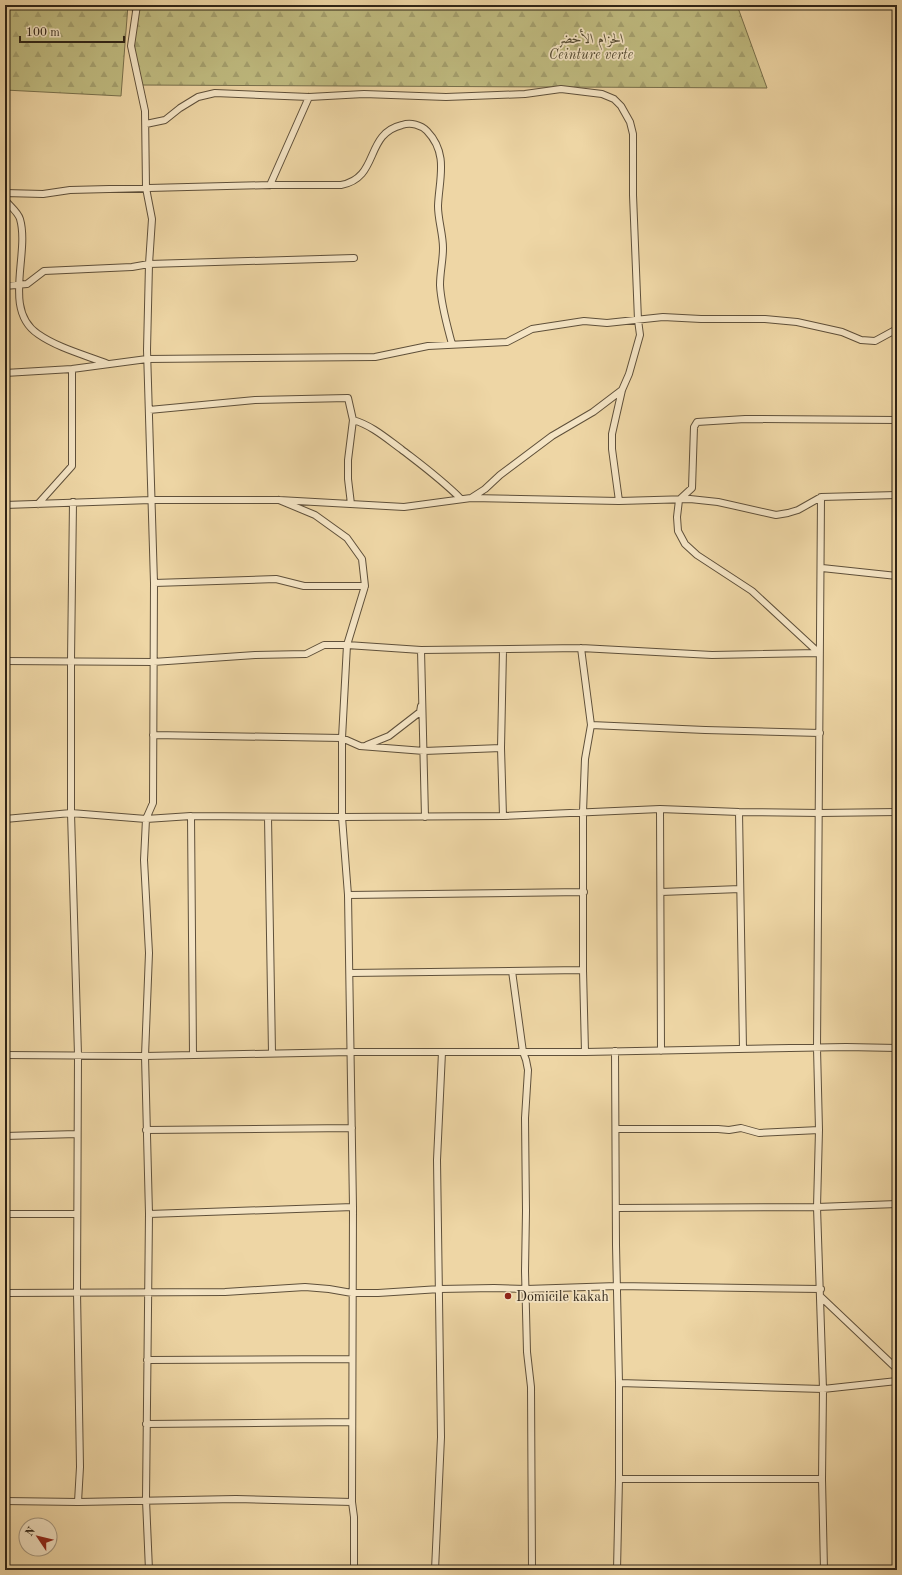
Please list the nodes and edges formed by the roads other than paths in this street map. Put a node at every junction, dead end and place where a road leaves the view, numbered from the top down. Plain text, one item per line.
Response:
1 (137, 5) edge
2 (309, 96) junction
3 (146, 124) junction
4 (270, 185) junction
5 (146, 188) junction
6 (5, 193) edge
7 (5, 200) edge
8 (354, 258) dead end
9 (149, 264) junction
10 (20, 285) junction
11 (5, 286) edge
12 (638, 320) junction
13 (897, 329) edge
14 (452, 344) junction
15 (147, 359) junction
16 (110, 364) junction
17 (72, 369) junction
18 (5, 372) edge
19 (622, 390) junction
20 (149, 410) junction
21 (353, 420) junction
22 (897, 420) edge
23 (897, 495) edge
24 (821, 497) junction
25 (471, 498) junction
26 (151, 500) junction
27 (279, 500) junction
28 (461, 500) junction
29 (679, 500) junction
30 (619, 501) junction
31 (73, 502) junction
32 (38, 504) junction
33 (351, 504) junction
34 (5, 505) edge
35 (822, 568) junction
36 (897, 576) edge
37 (154, 583) junction
38 (365, 586) junction
39 (348, 645) junction
40 (581, 648) junction
41 (421, 650) junction
42 (503, 650) junction
43 (819, 653) junction
44 (70, 660) junction
45 (5, 661) edge
46 (153, 662) junction
47 (422, 703) junction
48 (591, 725) junction
49 (820, 733) junction
50 (153, 735) junction
51 (342, 738) junction
52 (365, 746) junction
53 (501, 748) junction
54 (424, 751) junction
55 (660, 809) junction
56 (583, 812) junction
57 (738, 812) junction
58 (897, 812) edge
59 (71, 813) junction
60 (820, 814) junction
61 (191, 816) junction
62 (503, 816) junction
63 (268, 817) junction
64 (425, 817) junction
65 (342, 818) junction
66 (5, 819) edge
67 (146, 819) junction
68 (740, 889) junction
69 (584, 892) junction
70 (661, 892) junction
71 (348, 895) junction
72 (512, 970) junction
73 (583, 970) junction
74 (350, 973) junction
75 (817, 1048) junction
76 (897, 1048) edge
77 (743, 1049) junction
78 (616, 1051) junction
79 (661, 1051) junction
80 (351, 1052) junction
81 (442, 1052) junction
82 (522, 1052) junction
83 (585, 1052) junction
84 (272, 1053) junction
85 (5, 1055) edge
86 (78, 1055) junction
87 (193, 1055) junction
88 (145, 1056) junction
89 (352, 1128) junction
90 (616, 1129) junction
91 (146, 1130) junction
92 (819, 1130) junction
93 (77, 1134) junction
94 (5, 1136) edge
95 (897, 1204) edge
96 (353, 1207) junction
97 (817, 1207) junction
98 (616, 1208) junction
99 (5, 1214) edge
100 (77, 1214) junction
101 (149, 1214) junction
102 (617, 1286) junction
103 (440, 1289) junction
104 (526, 1289) junction
105 (821, 1289) junction
106 (77, 1292) junction
107 (148, 1292) junction
108 (5, 1293) edge
109 (352, 1293) junction
110 (821, 1297) junction
111 (352, 1359) junction
112 (147, 1360) junction
113 (897, 1370) edge
114 (897, 1381) edge
115 (619, 1383) junction
116 (823, 1389) junction
117 (352, 1422) junction
118 (146, 1424) junction
119 (619, 1479) junction
120 (822, 1480) junction
121 (146, 1500) junction
122 (5, 1501) edge
123 (78, 1502) junction
124 (352, 1502) junction
125 (149, 1570) edge
126 (354, 1570) edge
127 (435, 1570) edge
128 (532, 1570) edge
129 (617, 1570) edge
130 (824, 1570) edge

1 - 3 street
2 - 3 street
2 - 4 street
2 - 12 street
3 - 5 street
4 - 5 street
4 - 14 street
5 - 6 street
5 - 9 street
7 - 10 street
8 - 9 street
9 - 10 street
9 - 15 street
10 - 11 street
10 - 16 street
12 - 13 street
12 - 14 street
12 - 19 street
14 - 15 street
15 - 16 street
15 - 20 street
16 - 17 street
17 - 18 street
17 - 32 street
19 - 25 street
19 - 30 street
20 - 21 street
20 - 26 street
21 - 28 street
21 - 33 street
22 - 29 street
23 - 24 street
24 - 29 street
24 - 35 street
25 - 28 street
25 - 30 street
26 - 27 street
26 - 31 street
26 - 37 street
27 - 33 street
27 - 38 street
28 - 33 street
29 - 30 street
29 - 43 street
31 - 32 street
31 - 44 street
32 - 34 street
35 - 36 street
35 - 43 street
37 - 38 street
37 - 46 street
38 - 39 street
39 - 41 street
39 - 46 street
39 - 51 street
40 - 42 street
40 - 43 street
40 - 48 street
41 - 42 street
41 - 47 street
42 - 53 street
43 - 49 street
44 - 45 street
44 - 46 street
44 - 59 street
46 - 50 street
47 - 52 street
47 - 54 street
48 - 49 street
48 - 56 street
49 - 60 street
50 - 51 street
50 - 67 street
51 - 52 street
51 - 65 street
52 - 54 street
53 - 54 street
53 - 62 street
54 - 64 street
55 - 56 street
55 - 57 street
55 - 70 street
56 - 62 street
56 - 69 street
57 - 60 street
57 - 68 street
58 - 60 street
59 - 66 street
59 - 67 street
59 - 86 street
60 - 75 street
61 - 63 street
61 - 67 street
61 - 87 street
62 - 64 street
63 - 65 street
63 - 84 street
64 - 65 street
65 - 71 street
67 - 88 street
68 - 70 street
68 - 77 street
69 - 71 street
69 - 73 street
70 - 79 street
71 - 74 street
72 - 73 street
72 - 74 street
72 - 82 street
73 - 83 street
74 - 80 street
75 - 76 street
75 - 77 street
75 - 92 street
77 - 79 street
78 - 79 street
78 - 83 street
78 - 90 street
80 - 81 street
80 - 84 street
80 - 89 street
81 - 82 street
81 - 103 street
82 - 83 street
82 - 104 street
84 - 87 street
85 - 86 street
86 - 88 street
86 - 93 street
87 - 88 street
88 - 91 street
89 - 91 street
89 - 96 street
90 - 92 street
90 - 98 street
91 - 101 street
92 - 97 street
93 - 94 street
93 - 100 street
95 - 97 street
96 - 101 street
96 - 109 street
97 - 98 street
97 - 105 street
98 - 102 street
99 - 100 street
100 - 106 street
101 - 107 street
102 - 104 street
102 - 105 street
102 - 115 street
103 - 104 street
103 - 109 street
103 - 127 street
104 - 128 street
105 - 110 street
106 - 107 street
106 - 108 street
106 - 123 street
107 - 109 street
107 - 112 street
109 - 111 street
110 - 113 street
110 - 116 street
111 - 112 street
111 - 117 street
112 - 118 street
114 - 116 street
115 - 116 street
115 - 119 street
116 - 120 street
117 - 118 street
117 - 124 street
118 - 121 street
119 - 120 street
119 - 129 street
120 - 130 street
121 - 123 street
121 - 124 street
121 - 125 street
122 - 123 street
124 - 126 street

